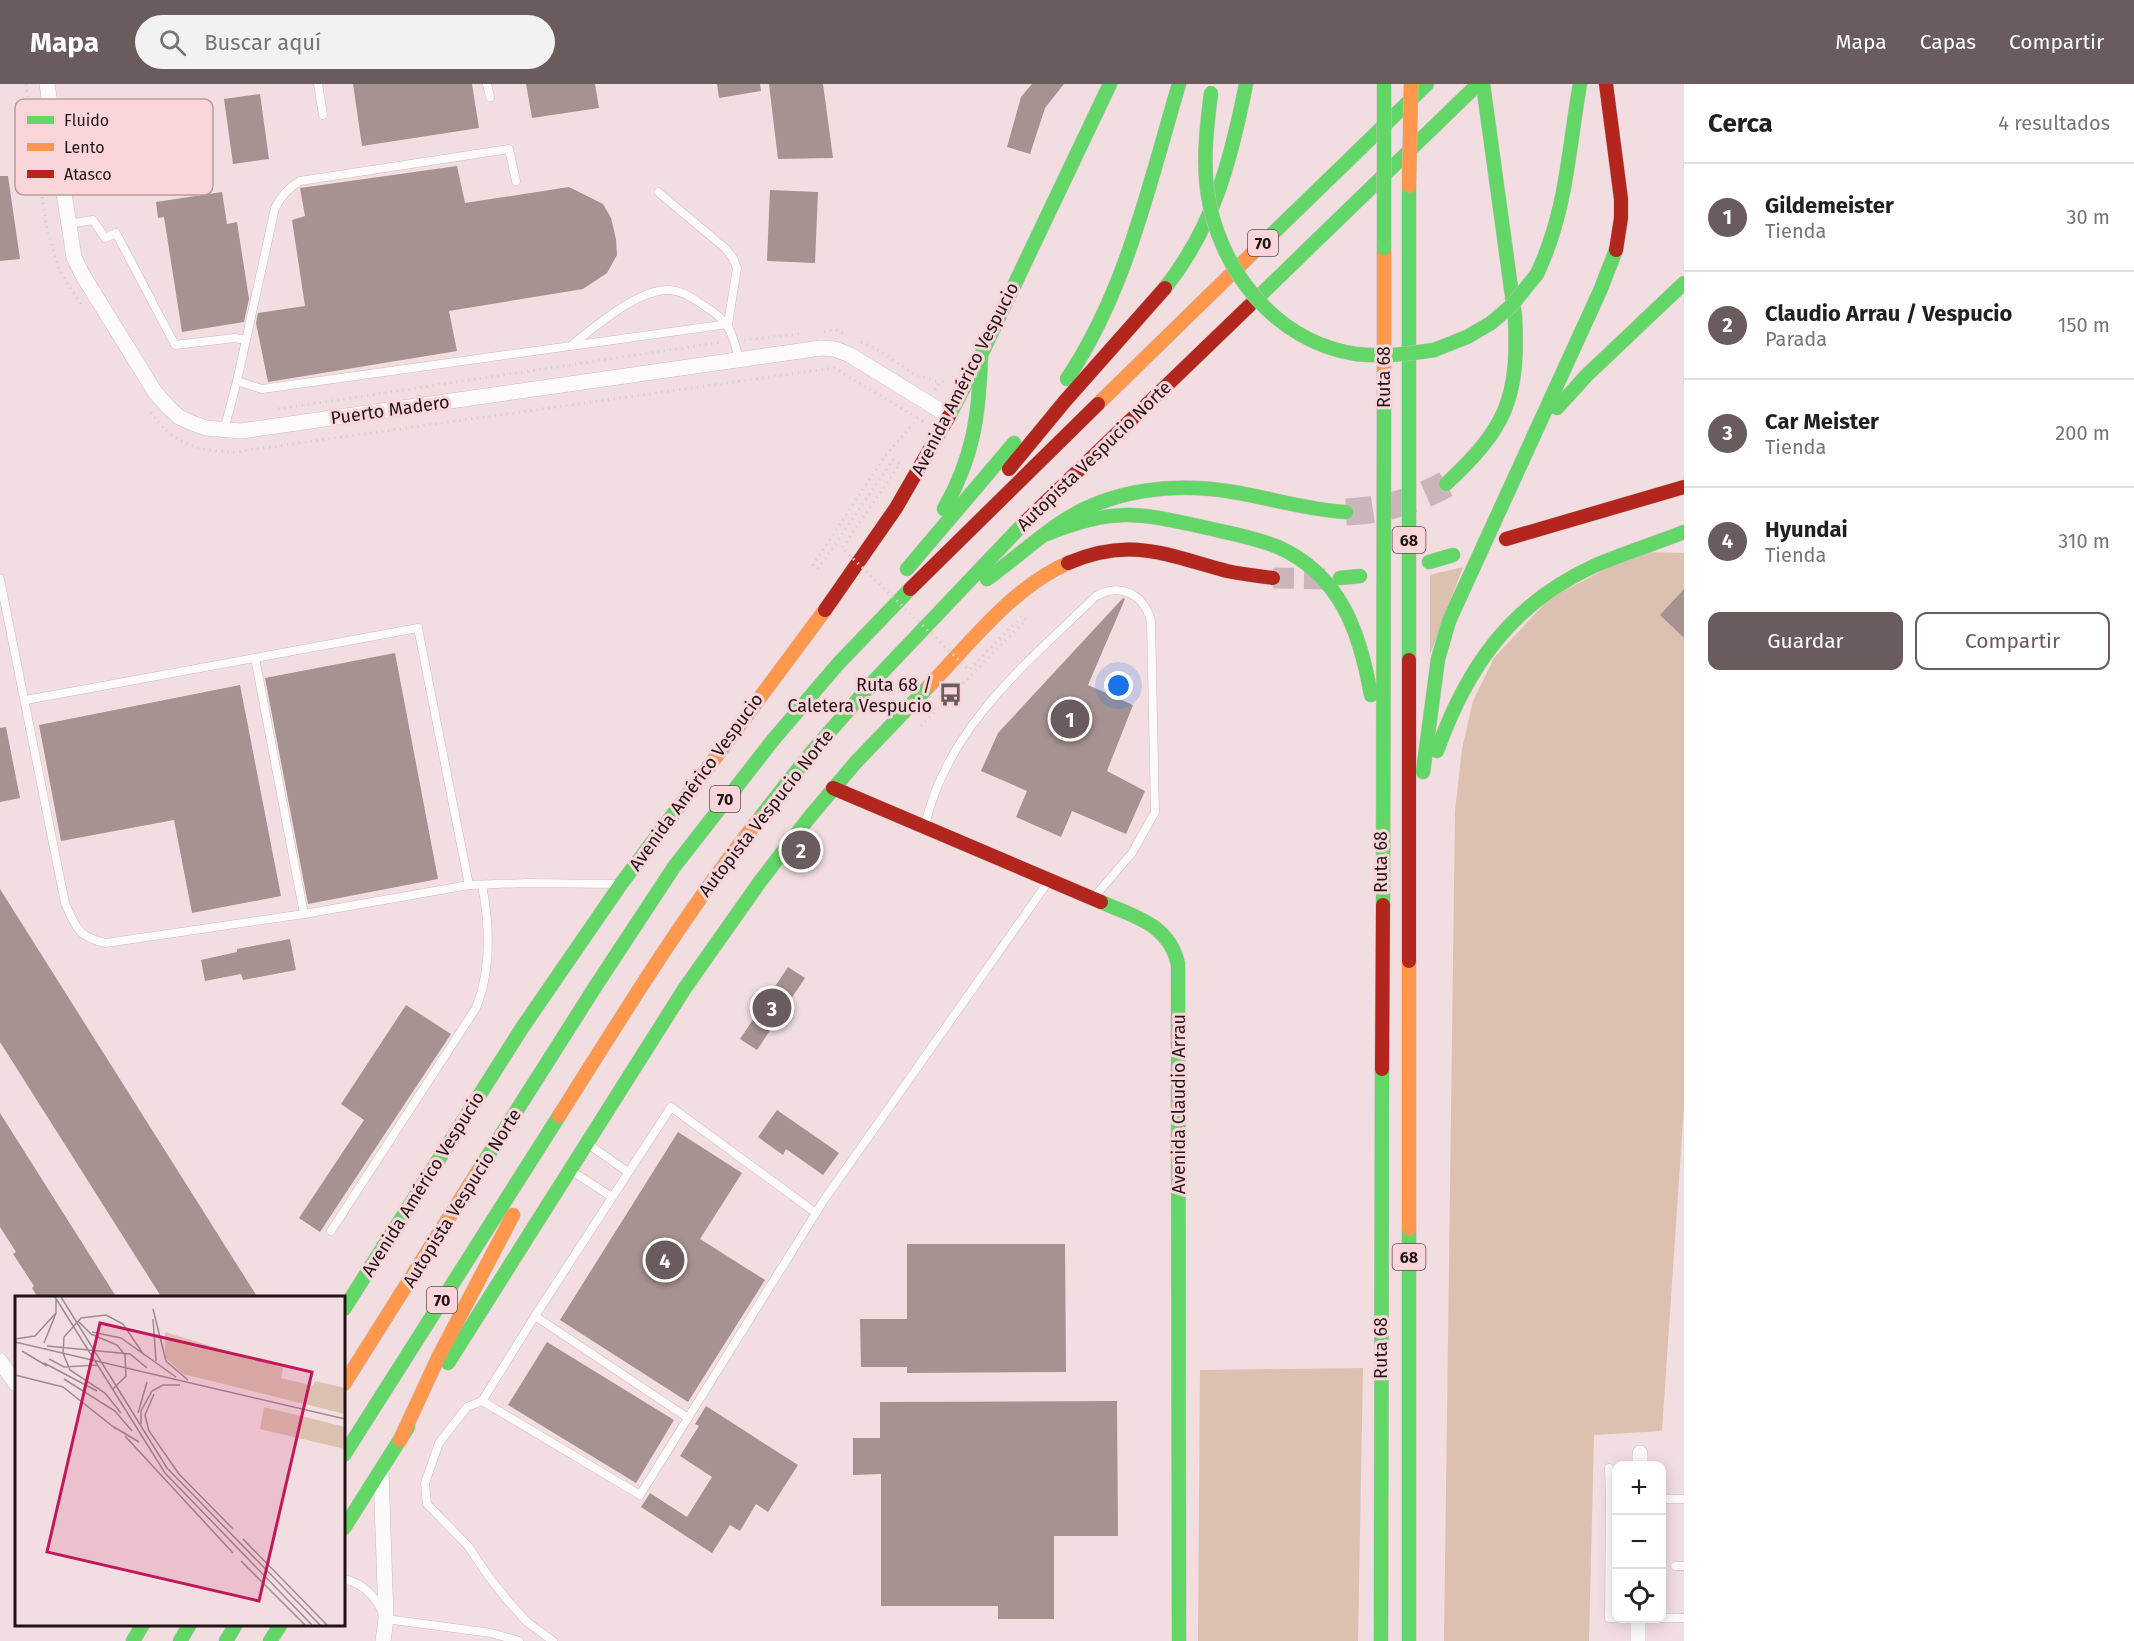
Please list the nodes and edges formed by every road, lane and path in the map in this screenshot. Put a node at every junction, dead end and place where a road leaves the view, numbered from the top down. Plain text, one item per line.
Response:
1 (47, 84) edge
2 (318, 84) edge
3 (487, 84) edge
4 (1110, 84) edge
5 (1179, 84) edge
6 (1246, 84) edge
7 (1371, 84) edge
8 (1384, 84) edge
9 (1411, 84) edge
10 (1427, 84) edge
11 (1479, 84) edge
12 (1483, 84) edge
13 (1580, 84) edge
14 (1606, 84) edge
15 (1213, 89) edge
16 (490, 97) dead end
17 (49, 99) edge
18 (323, 115) dead end
19 (1385, 137) junction
20 (516, 181) dead end
21 (658, 192) dead end
22 (64, 195) edge
23 (68, 224) junction
24 (1684, 283) edge
25 (728, 324) junction
26 (813, 333) dead end
27 (802, 334) dead end
28 (246, 340) junction
29 (735, 341) junction
30 (573, 344) junction
31 (981, 355) junction
32 (739, 360) junction
33 (237, 381) junction
34 (939, 382) dead end
35 (270, 410) dead end
36 (949, 416) junction
37 (224, 430) junction
38 (940, 434) junction
39 (1529, 448) junction
40 (1446, 484) tunnel mouth
41 (1684, 487) edge
42 (1346, 512) tunnel mouth
43 (1684, 532) edge
44 (1047, 534) junction
45 (1506, 539) dead end
46 (1453, 555) dead end
47 (915, 558) junction
48 (1429, 562) dead end
49 (1360, 576) dead end
50 (1273, 578) tunnel mouth
51 (1340, 578) tunnel mouth
52 (0, 579) edge
53 (888, 602) junction
54 (937, 614) junction
55 (872, 629) junction
56 (255, 658) junction
57 (26, 700) junction
58 (919, 728) dead end
59 (1381, 747) junction
60 (1429, 785) dead end
61 (833, 788) junction
62 (1422, 818) dead end
63 (925, 826) junction
64 (1409, 872) junction
65 (1049, 880) junction
66 (621, 884) junction
67 (469, 885) junction
68 (482, 885) junction
69 (1092, 899) junction
70 (304, 914) junction
71 (586, 1143) junction
72 (541, 1144) junction
73 (570, 1170) junction
74 (628, 1172) junction
75 (467, 1190) junction
76 (612, 1197) junction
77 (816, 1213) junction
78 (331, 1231) dead end
79 (380, 1302) dead end
80 (345, 1307) edge
81 (535, 1316) junction
82 (0, 1361) edge
83 (345, 1382) edge
84 (15, 1383) edge
85 (482, 1401) junction
86 (688, 1418) junction
87 (400, 1440) junction
88 (345, 1453) edge
89 (1610, 1468) dead end
90 (381, 1470) junction
91 (1612, 1489) edge
92 (1666, 1499) edge
93 (1684, 1499) edge
94 (1612, 1515) edge
95 (345, 1526) edge
96 (345, 1579) edge
97 (1612, 1618) edge
98 (1666, 1618) edge
99 (1684, 1618) edge
100 (386, 1619) junction
101 (1638, 1623) edge
102 (142, 1626) edge
103 (189, 1626) edge
104 (235, 1626) edge
105 (280, 1626) edge
106 (133, 1641) edge
107 (180, 1641) edge
108 (226, 1641) edge
109 (270, 1641) edge
110 (383, 1641) edge
111 (519, 1641) edge
112 (553, 1641) edge
113 (1179, 1641) edge
114 (1381, 1641) edge
115 (1409, 1641) edge
116 (1638, 1641) edge

1 - 17 street, Puerto Madero
2 - 18 lane
3 - 16 lane
4 - 31 main road, Avenida Américo Vespucio
5 - 47 main road
6 - 53 main road
7 - 19 main road, bridge
8 - 19 main road, Ruta 68 / 68, bridge
9 - 64 main road, Ruta 68 / 68, bridge
10 - 55 main road, Autopista Vespucio Norte / 70
11 - 54 main road, Autopista Vespucio Norte / 70
12 - 40 main road
13 - 15 main road, bridge
14 - 39 main road
19 - 59 main road, Ruta 68 / 68, bridge
20 - 28 lane
21 - 25 lane
22 - 23 street, Puerto Madero
23 - 28 lane
23 - 37 street, Puerto Madero
24 - 39 main road
25 - 29 lane
25 - 30 lane
25 - 30 lane
26 - 34 path
27 - 29 path
28 - 33 lane
29 - 32 lane
29 - 35 path
30 - 33 lane
31 - 36 main road, Avenida Américo Vespucio
31 - 47 main road
32 - 36 street, Puerto Madero
32 - 37 street, Puerto Madero
33 - 37 lane
36 - 38 main road, Avenida Américo Vespucio
38 - 58 path, bridge
38 - 66 main road, Avenida Américo Vespucio
39 - 64 main road
41 - 45 main road
42 - 44 main road
43 - 60 main road
44 - 54 main road
44 - 59 main road
46 - 48 main road
47 - 53 main road
49 - 51 main road
50 - 61 main road
52 - 57 lane
53 - 55 main road
54 - 72 main road, Autopista Vespucio Norte / 70
55 - 75 main road, Autopista Vespucio Norte / 70
56 - 57 lane
56 - 67 lane
56 - 70 lane
57 - 70 lane
59 - 114 main road, Ruta 68 / 68
61 - 63 main road, Avenida Claudio Arrau
61 - 71 main road
62 - 64 main road
63 - 65 main road, Avenida Claudio Arrau
63 - 69 lane
64 - 115 main road, Ruta 68 / 68
65 - 69 main road, Avenida Claudio Arrau
65 - 77 lane
66 - 68 lane
66 - 80 main road, Avenida Américo Vespucio
67 - 68 lane
67 - 70 lane
68 - 78 lane
69 - 113 main road, Avenida Claudio Arrau
71 - 73 main road
71 - 74 lane
72 - 87 main road
72 - 88 main road, Autopista Vespucio Norte / 70
73 - 76 lane
73 - 87 main road
74 - 76 lane
74 - 77 lane
75 - 79 main road
75 - 83 main road, Autopista Vespucio Norte / 70
76 - 81 lane
77 - 86 lane
81 - 85 lane
81 - 86 lane
82 - 84 street
85 - 86 lane
85 - 112 lane
87 - 90 main road
89 - 91 lane
90 - 95 main road
90 - 100 street
92 - 93 lane
94 - 97 lane
96 - 100 lane
98 - 99 lane
100 - 110 street
100 - 111 lane
101 - 116 street
102 - 106 main road
103 - 107 main road
104 - 108 main road
105 - 109 main road

